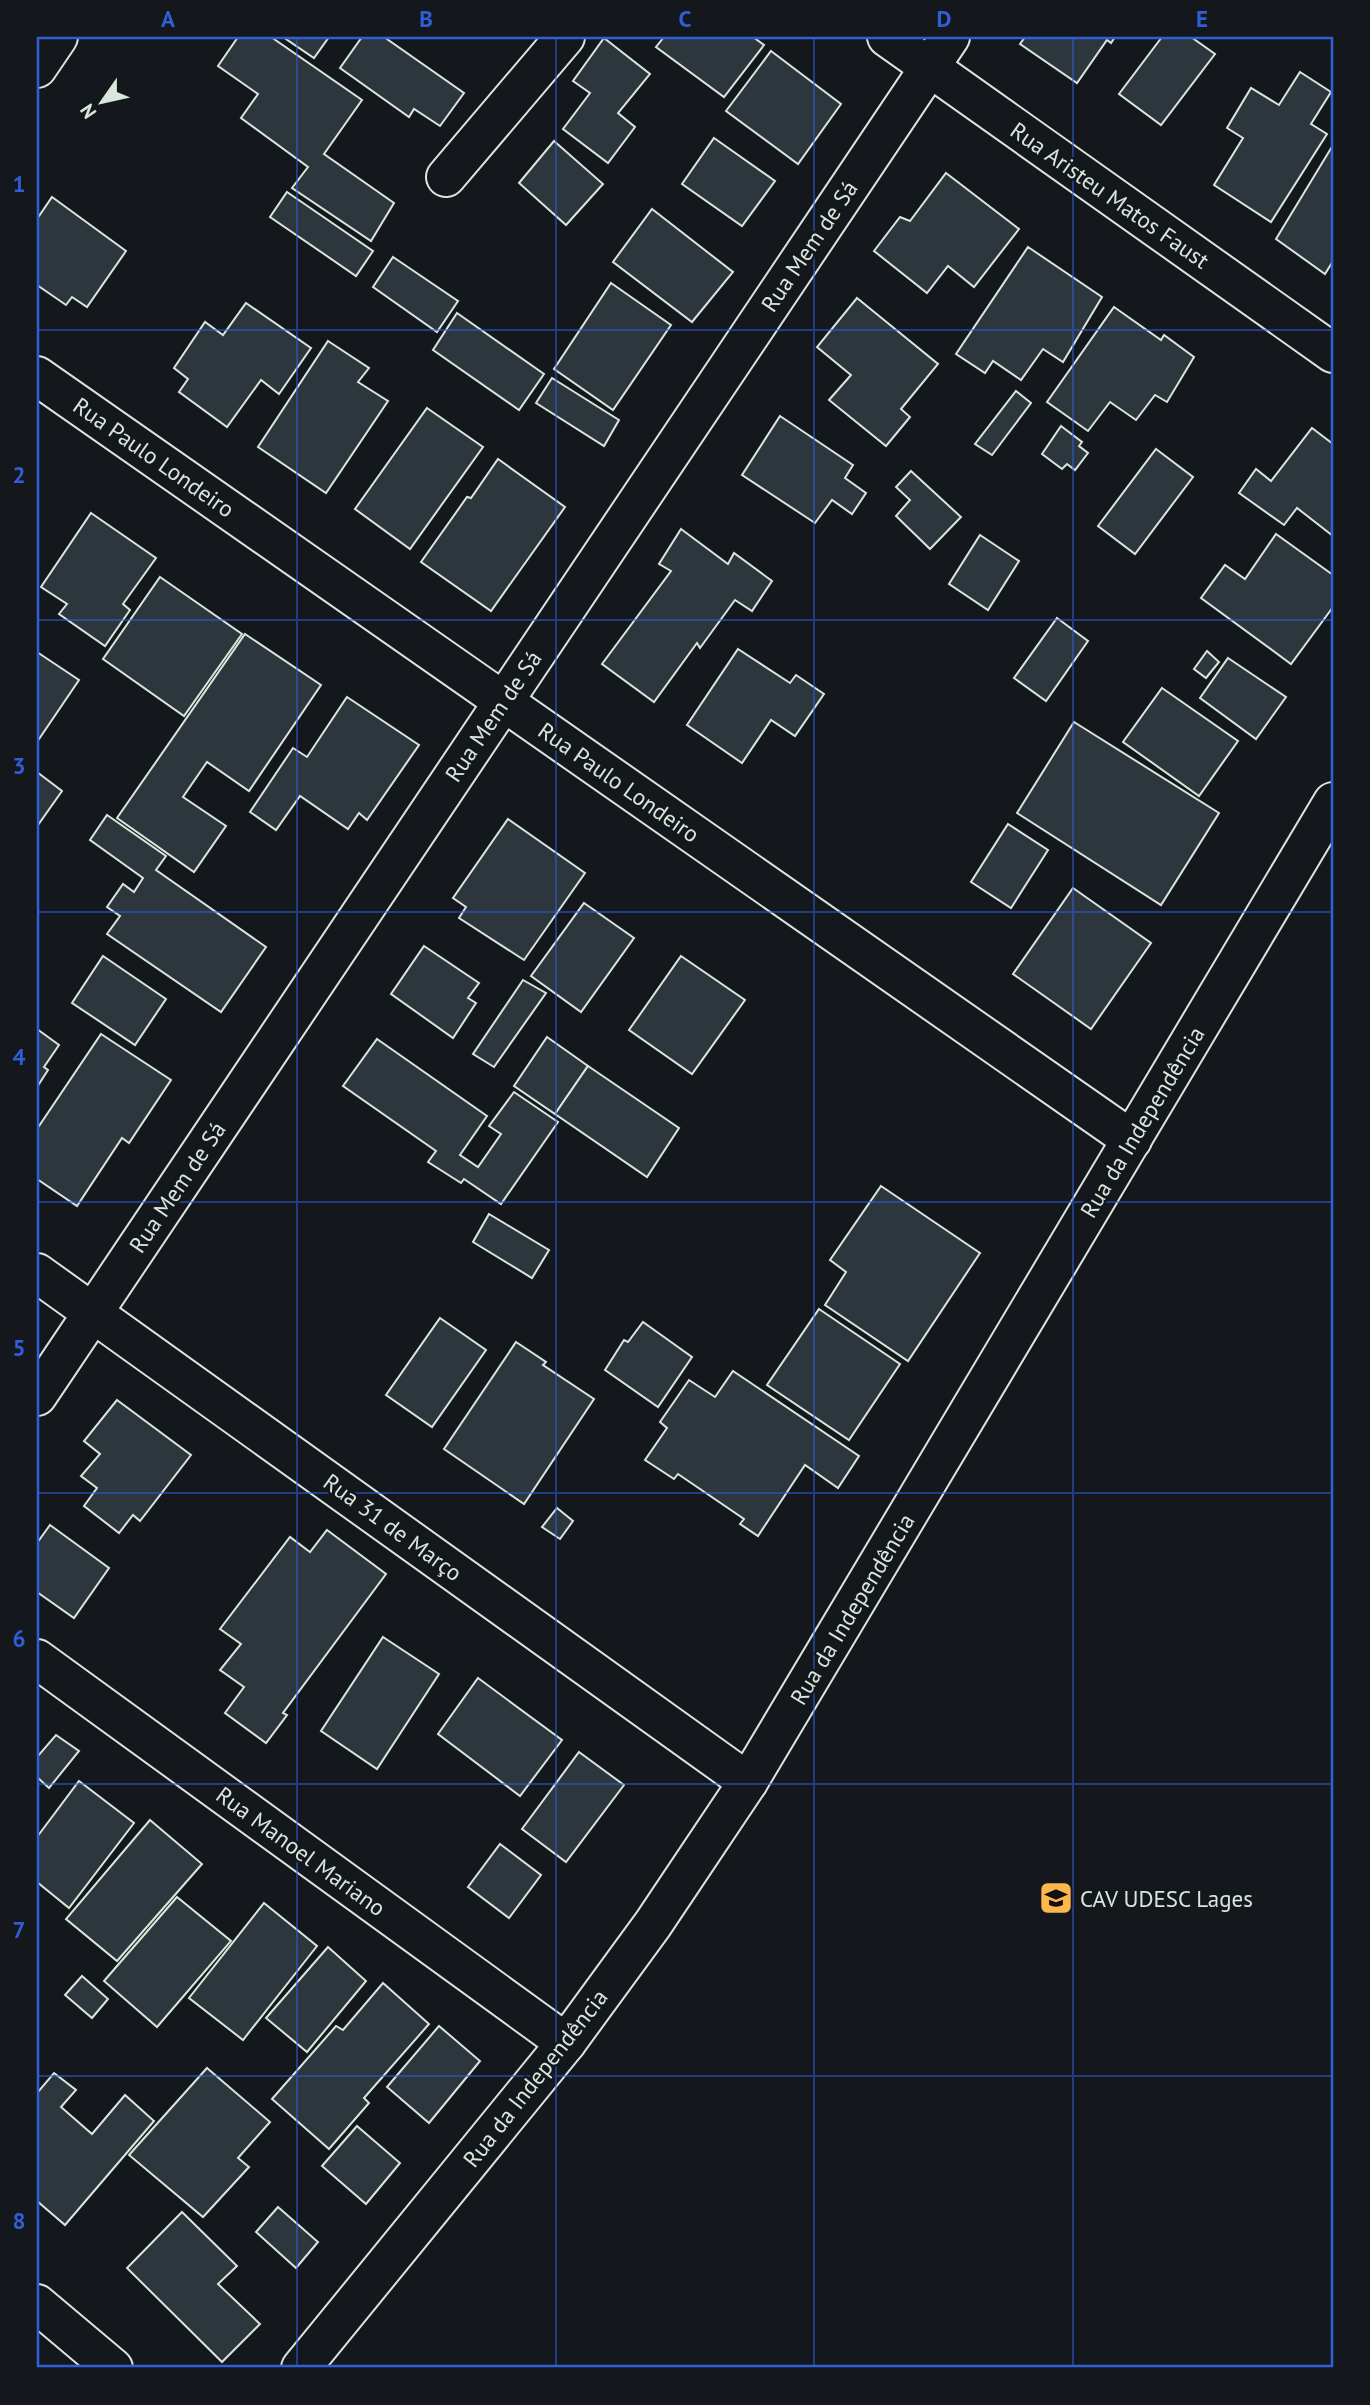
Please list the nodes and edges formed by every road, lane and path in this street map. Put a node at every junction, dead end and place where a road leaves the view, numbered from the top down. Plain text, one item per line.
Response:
1 (58, 37) edge
2 (565, 37) edge
3 (887, 37) edge
4 (939, 52) edge
5 (37, 68) edge
6 (446, 177) dead end
7 (1333, 353) edge
8 (37, 376) edge
9 (504, 701) junction
10 (1333, 802) edge
11 (1132, 1140) junction
12 (37, 1273) edge
13 (92, 1312) junction
14 (37, 1396) edge
15 (37, 1659) edge
16 (748, 1782) junction
17 (566, 2043) junction
18 (37, 2304) edge
19 (113, 2368) edge
20 (301, 2368) edge

1 - 5 street
2 - 6 street
3 - 4 street, Rua Aristeu Matos Faust
4 - 7 street, Rua Aristeu Matos Faust
4 - 9 street, Rua Mem de Sá
8 - 9 street, Rua Paulo Londeiro
9 - 11 street, Rua Paulo Londeiro
9 - 13 street, Rua Mem de Sá
10 - 11 street, Rua da Independência
11 - 16 street, Rua da Independência
12 - 13 street, Rua 31 de Março
13 - 14 street, Rua Mem de Sá
13 - 16 street, Rua 31 de Março
15 - 17 street, Rua Manoel Mariano
16 - 17 street, Rua da Independência
17 - 20 street, Rua da Independência
18 - 19 street

